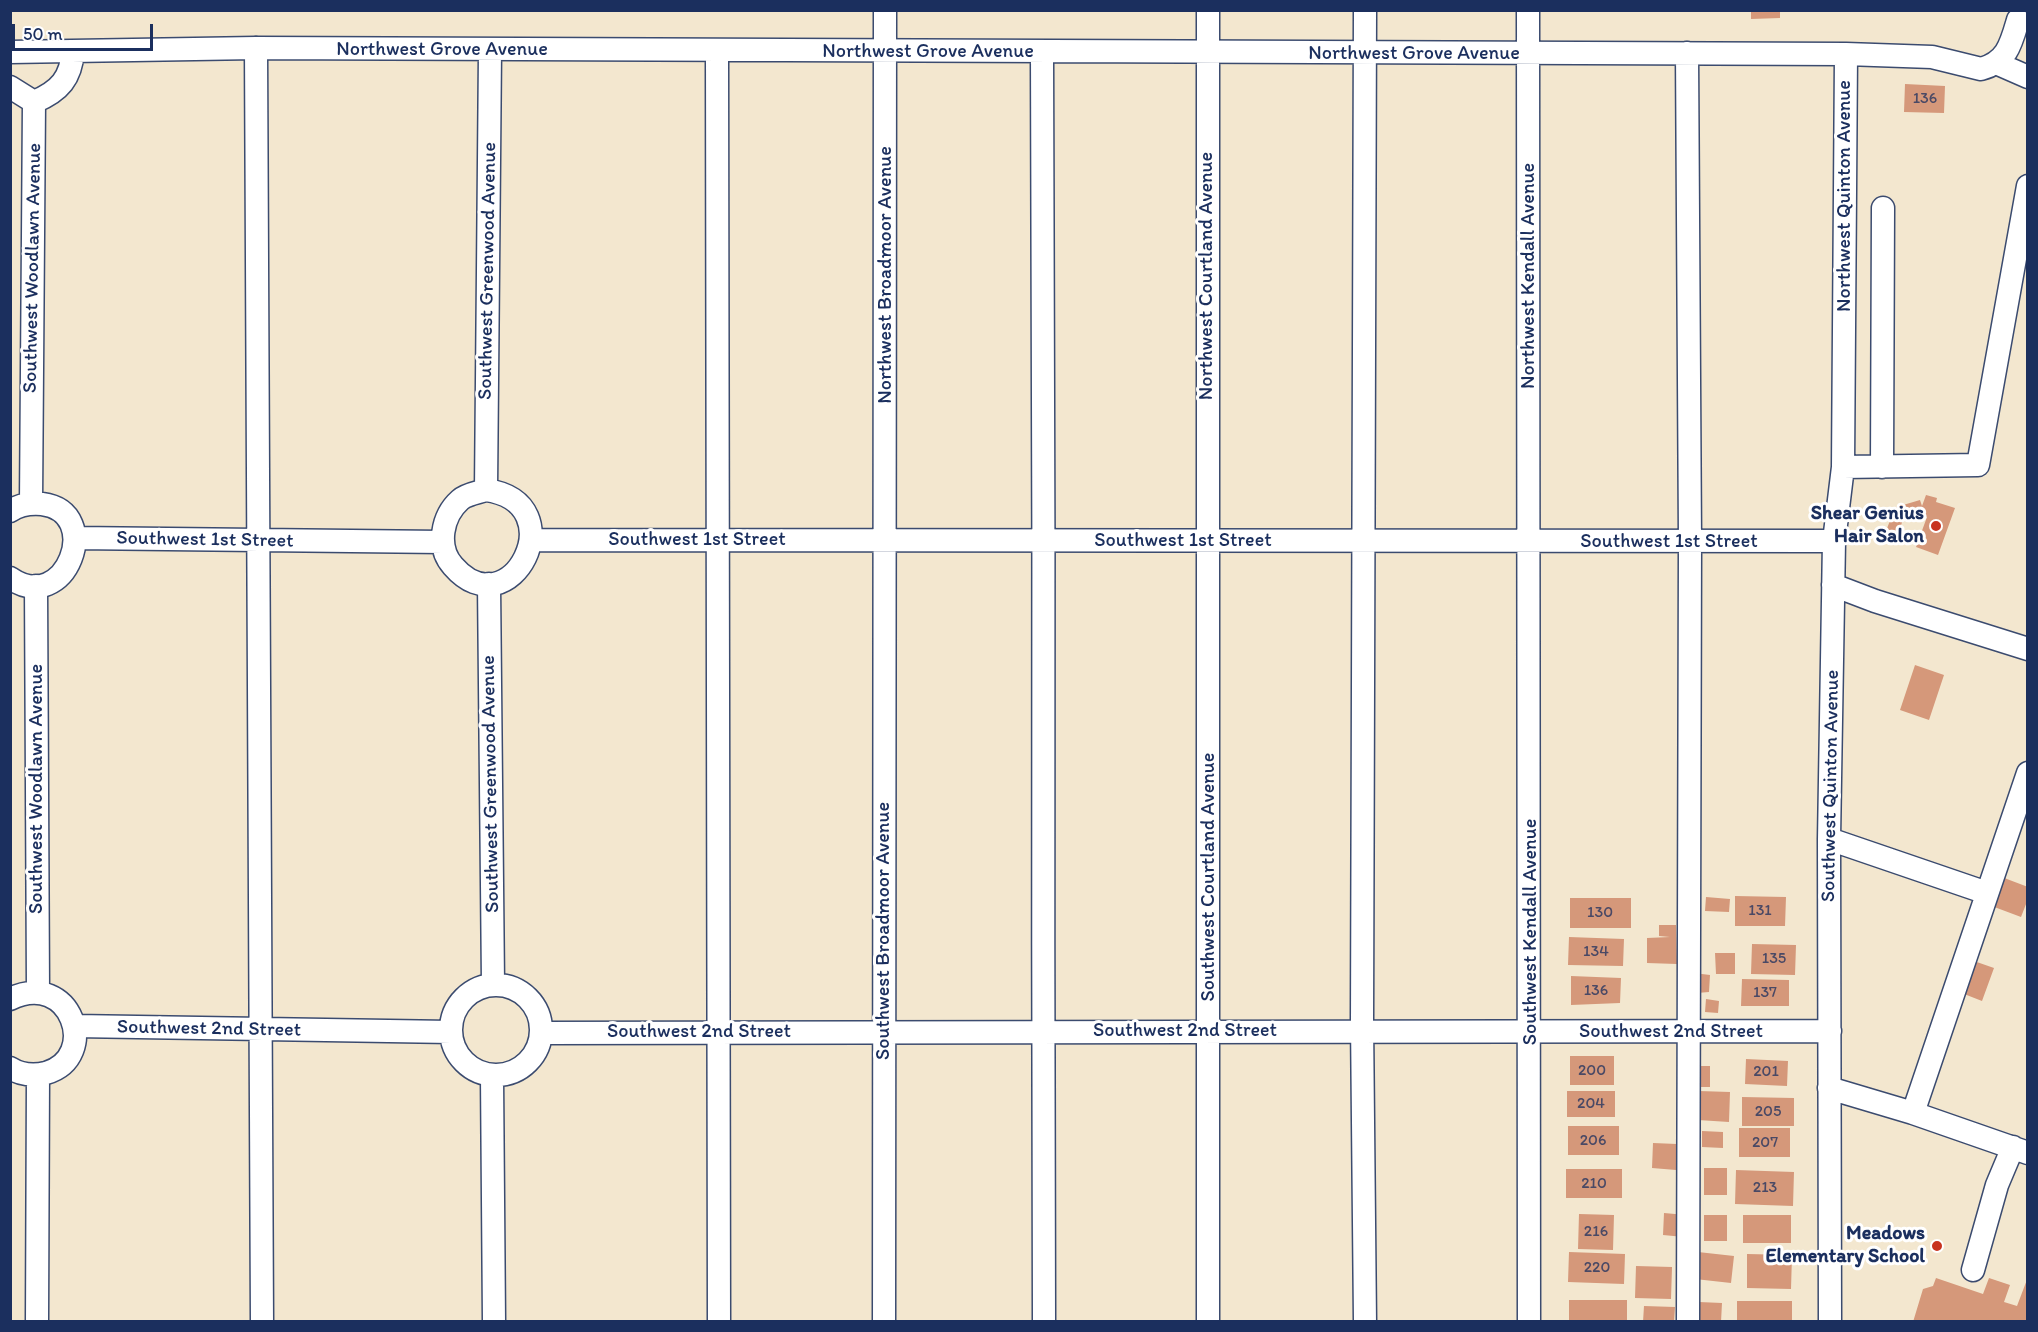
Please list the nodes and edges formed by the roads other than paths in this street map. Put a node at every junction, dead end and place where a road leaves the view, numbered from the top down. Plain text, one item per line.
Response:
1 (885, 10) edge
2 (1209, 10) edge
3 (1365, 10) edge
4 (1528, 10) edge
5 (2018, 20) dead end
6 (256, 48) junction
7 (74, 51) junction
8 (490, 51) junction
9 (10, 52) edge
10 (717, 52) junction
11 (886, 52) junction
12 (1042, 52) junction
13 (1208, 53) junction
14 (1687, 53) junction
15 (1364, 54) junction
16 (1529, 54) junction
17 (1846, 54) junction
18 (1996, 63) junction
19 (2028, 77) edge
20 (10, 87) edge
21 (34, 102) junction
22 (2028, 186) edge
23 (1883, 208) dead end
24 (1843, 466) junction
25 (1882, 466) junction
26 (486, 490) junction
27 (21, 507) edge
28 (75, 538) junction
29 (259, 540) junction
30 (531, 540) junction
31 (716, 540) junction
32 (885, 540) junction
33 (1043, 541) junction
34 (1206, 541) junction
35 (1834, 541) junction
36 (443, 542) junction
37 (1362, 542) junction
38 (1530, 542) junction
39 (1690, 542) junction
40 (10, 578) edge
41 (489, 584) junction
42 (1833, 585) junction
43 (36, 586) junction
44 (2028, 649) edge
45 (2028, 772) edge
46 (1829, 839) junction
47 (1987, 893) junction
48 (493, 984) junction
49 (38, 992) junction
50 (10, 999) edge
51 (75, 1026) junction
52 (261, 1030) junction
53 (883, 1031) junction
54 (1042, 1031) junction
55 (1210, 1031) junction
56 (1688, 1031) junction
57 (1830, 1031) junction
58 (451, 1032) junction
59 (720, 1032) junction
60 (1364, 1032) junction
61 (1531, 1032) junction
62 (541, 1033) junction
63 (10, 1068) edge
64 (38, 1075) junction
65 (492, 1077) junction
66 (1829, 1088) junction
67 (1913, 1113) junction
68 (2020, 1150) edge
69 (1973, 1270) dead end
70 (37, 1322) edge
71 (262, 1322) edge
72 (494, 1322) edge
73 (718, 1322) edge
74 (884, 1322) edge
75 (1044, 1322) edge
76 (1208, 1322) edge
77 (1365, 1322) edge
78 (1529, 1322) edge
79 (1688, 1322) edge
80 (1830, 1322) edge

1 - 11 street, Northwest Broadmoor Avenue
2 - 13 street, Northwest Courtland Avenue
3 - 15 street
4 - 16 street, Northwest Kendall Avenue
5 - 18 street
6 - 7 street, Northwest Grove Avenue
6 - 8 street, Northwest Grove Avenue
6 - 29 street
7 - 9 street, Northwest Grove Avenue
7 - 21 street
8 - 10 street, Northwest Grove Avenue
8 - 26 street, Southwest Greenwood Avenue
10 - 11 street, Northwest Grove Avenue
10 - 31 street
11 - 12 street, Northwest Grove Avenue
11 - 32 street, Northwest Broadmoor Avenue
12 - 13 street, Northwest Grove Avenue
12 - 33 street
13 - 15 street, Northwest Grove Avenue
13 - 34 street, Northwest Courtland Avenue
14 - 16 street, Northwest Grove Avenue
14 - 17 street, Northwest Grove Avenue
14 - 39 street
15 - 16 street, Northwest Grove Avenue
15 - 37 street
16 - 38 street, Northwest Kendall Avenue
17 - 18 street, Northwest Quinton Avenue
17 - 24 street, Northwest Quinton Avenue
18 - 19 street
20 - 21 street
21 - 27 street, Southwest Woodlawn Avenue
22 - 25 street
23 - 25 street
24 - 25 street
24 - 35 street, Northwest Quinton Avenue
26 - 30 street
26 - 36 street
27 - 28 street, Southwest Woodlawn Avenue
28 - 29 street, Southwest 1st Street
28 - 43 street
29 - 36 street, Southwest 1st Street
29 - 52 street
30 - 31 street, Southwest 1st Street
30 - 41 street
31 - 32 street, Southwest 1st Street
31 - 59 street
32 - 33 street, Southwest 1st Street
32 - 53 street, Southwest Broadmoor Avenue
33 - 34 street, Southwest 1st Street
33 - 54 street
34 - 37 street, Southwest 1st Street
34 - 55 street, Southwest Courtland Avenue
35 - 39 street, Southwest 1st Street
35 - 42 street, Southwest Quinton Avenue
36 - 41 street
37 - 38 street, Southwest 1st Street
37 - 60 street
38 - 39 street, Southwest 1st Street
38 - 61 street, Southwest Kendall Avenue
39 - 56 street
40 - 43 street
41 - 48 street, Southwest Greenwood Avenue
42 - 44 street
42 - 46 street, Southwest Quinton Avenue
43 - 49 street, Southwest Woodlawn Avenue
45 - 47 street
46 - 47 street
46 - 57 street, Southwest Quinton Avenue
47 - 67 street
48 - 58 street
48 - 62 street
49 - 50 street
49 - 51 street
51 - 52 street, Southwest 2nd Street
51 - 64 street
52 - 58 street, Southwest 2nd Street
52 - 71 street
53 - 54 street, Southwest 2nd Street
53 - 59 street, Southwest 2nd Street
53 - 74 street, Southwest Broadmoor Avenue
54 - 55 street, Southwest 2nd Street
54 - 75 street
55 - 60 street, Southwest 2nd Street
55 - 76 street, Southwest Courtland Avenue
56 - 57 street, Southwest 2nd Street
56 - 61 street, Southwest 2nd Street
56 - 79 street
57 - 66 street, Southwest Quinton Avenue
58 - 65 street
59 - 62 street, Southwest 2nd Street
59 - 73 street
60 - 61 street, Southwest 2nd Street
60 - 77 street
61 - 78 street, Southwest Kendall Avenue
62 - 65 street
63 - 64 street
64 - 70 street
65 - 72 street
66 - 67 street
66 - 80 street, Southwest Quinton Avenue
67 - 68 street
68 - 69 street

